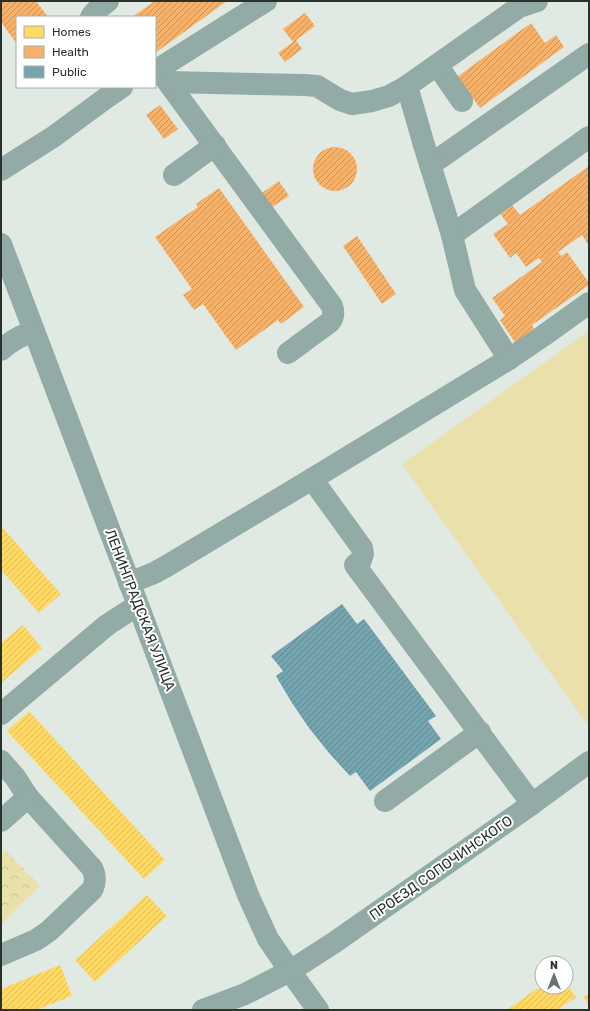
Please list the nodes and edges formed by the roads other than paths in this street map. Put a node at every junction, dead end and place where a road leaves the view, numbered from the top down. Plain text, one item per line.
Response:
1 (108, 1) edge
2 (266, 1) edge
3 (537, 1) edge
4 (92, 16) edge
5 (589, 54) edge
6 (437, 65) junction
7 (161, 74) edge
8 (407, 86) junction
9 (121, 88) edge
10 (462, 101) dead end
11 (589, 137) edge
12 (215, 146) junction
13 (430, 165) junction
14 (1, 170) edge
15 (174, 175) dead end
16 (452, 234) junction
17 (1, 244) edge
18 (589, 303) edge
19 (34, 330) junction
20 (1, 350) edge
21 (288, 353) dead end
22 (509, 359) junction
23 (312, 479) junction
24 (129, 583) junction
25 (138, 606) junction
26 (1, 714) edge
27 (480, 732) junction
28 (1, 761) edge
29 (589, 762) edge
30 (28, 797) junction
31 (385, 801) dead end
32 (532, 804) junction
33 (1, 821) edge
34 (1, 954) edge
35 (290, 971) junction
36 (203, 1010) edge
37 (318, 1010) edge

1 - 4 street
2 - 7 street
3 - 6 street
5 - 13 street
6 - 8 street
6 - 10 street
7 - 8 street
7 - 12 street
8 - 13 street
9 - 14 street
11 - 16 street
12 - 15 street
12 - 21 street
13 - 16 street
16 - 22 street
17 - 19 street, ЛЕНИНГРАДСКАЯ УЛИЦА
18 - 22 street
19 - 20 street
19 - 24 street, ЛЕНИНГРАДСКАЯ УЛИЦА
22 - 23 street
23 - 24 street
23 - 27 street
24 - 25 street, ЛЕНИНГРАДСКАЯ УЛИЦА
25 - 26 street
25 - 35 street, ЛЕНИНГРАДСКАЯ УЛИЦА
27 - 31 street
27 - 32 street
28 - 30 street
29 - 32 street, ПРОЕЗД СОПОЧИНСКОГО
30 - 33 street
30 - 34 street
32 - 35 street, ПРОЕЗД СОПОЧИНСКОГО
35 - 36 street, ПРОЕЗД СОПОЧИНСКОГО
35 - 37 street, ЛЕНИНГРАДСКАЯ УЛИЦА

